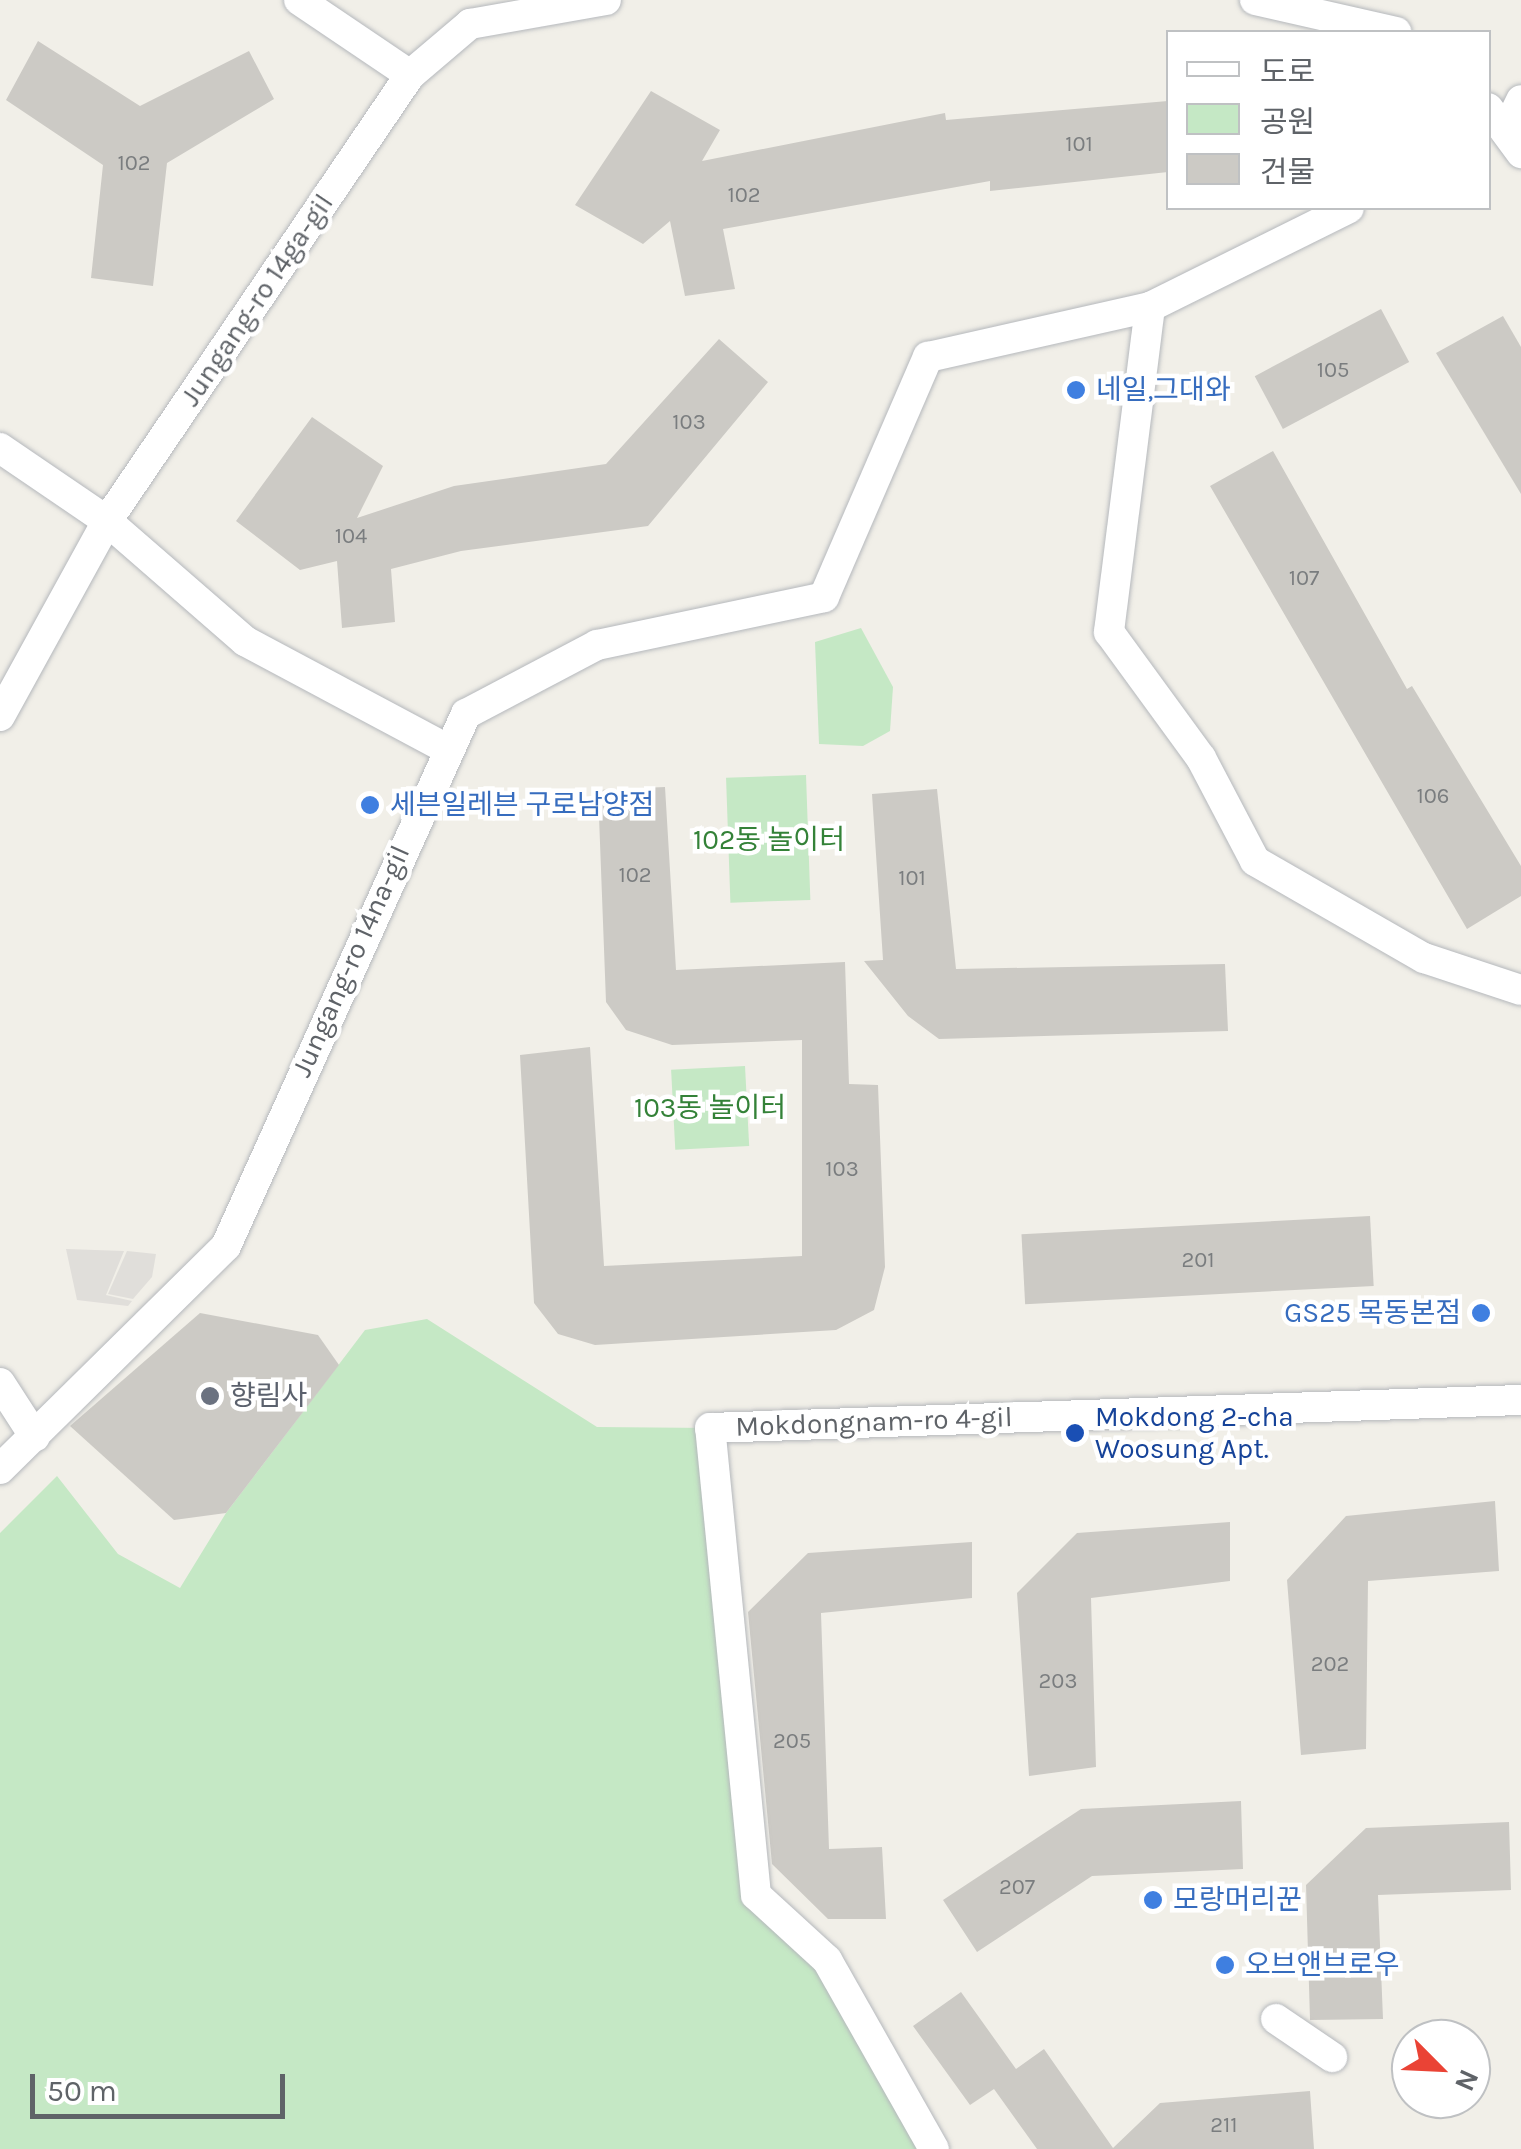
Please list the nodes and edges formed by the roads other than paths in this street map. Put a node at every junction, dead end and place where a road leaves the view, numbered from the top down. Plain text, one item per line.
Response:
1 (299, 0) edge
2 (606, 0) edge
3 (1255, 0) edge
4 (1387, 30) edge
5 (410, 75) junction
6 (1521, 100) edge
7 (1501, 132) edge
8 (1345, 210) edge
9 (1150, 307) junction
10 (5, 463) edge
11 (107, 522) junction
12 (0, 716) edge
13 (445, 748) junction
14 (1521, 990) edge
15 (0, 1383) edge
16 (1521, 1400) edge
17 (35, 1438) junction
18 (0, 1469) edge
19 (1276, 2019) dead end
20 (1332, 2057) dead end
21 (934, 2149) edge

1 - 5 street
2 - 5 street, Jungang-ro 14ga-gil
3 - 4 street
5 - 11 street, Jungang-ro 14ga-gil
6 - 7 street
8 - 9 street
9 - 13 street, Jungang-ro 14na-gil
9 - 14 street
10 - 11 street
11 - 12 street, Jungang-ro 14ga-gil
11 - 13 street
13 - 17 street, Jungang-ro 14na-gil
15 - 17 street
16 - 21 street, Mokdongnam-ro 4-gil
17 - 18 street, Jungang-ro 14na-gil
19 - 20 street

